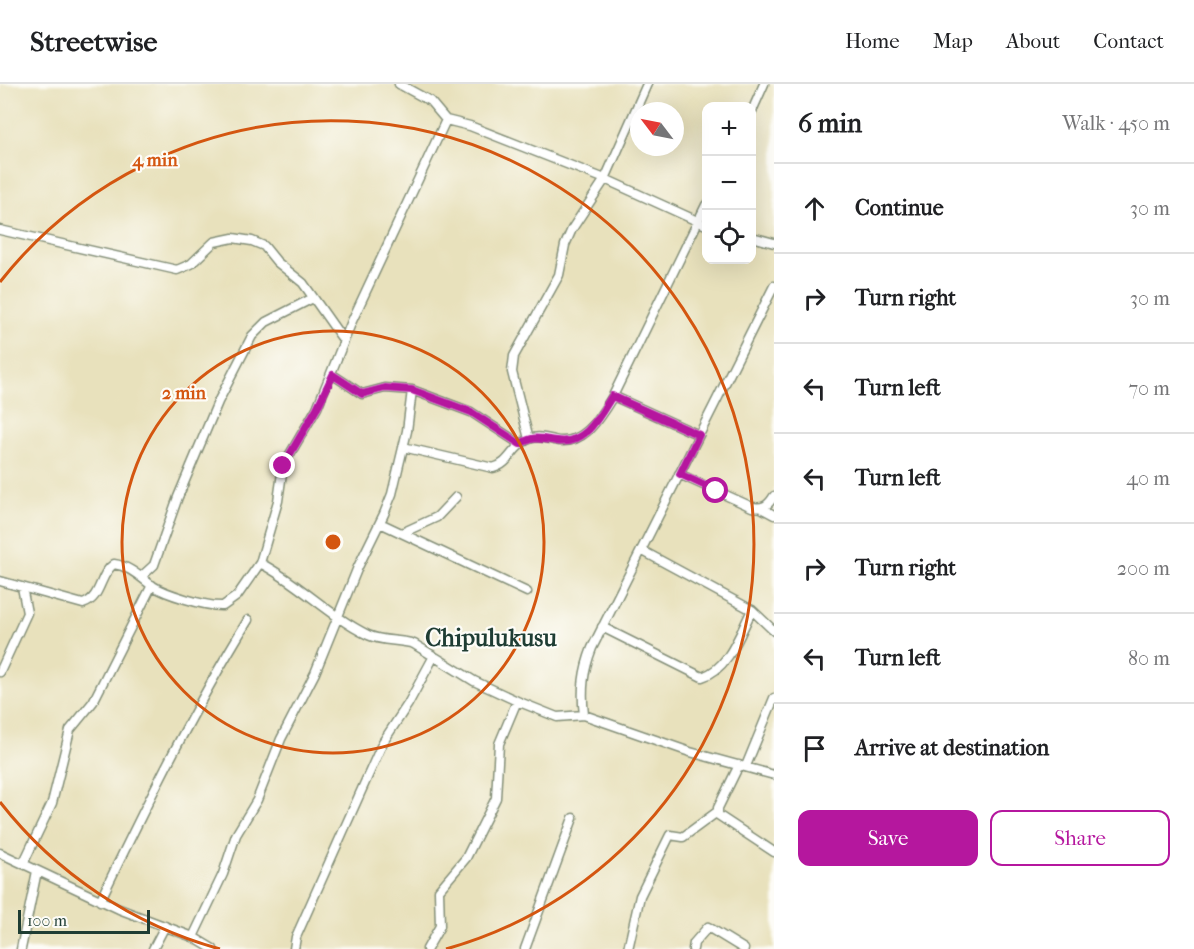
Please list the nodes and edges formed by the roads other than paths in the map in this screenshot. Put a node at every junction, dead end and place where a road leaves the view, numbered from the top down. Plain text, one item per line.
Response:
1 (399, 84) edge
2 (647, 84) edge
3 (764, 84) edge
4 (756, 102) edge
5 (446, 120) junction
6 (605, 179) junction
7 (702, 223) edge
8 (702, 225) edge
9 (0, 230) edge
10 (756, 238) edge
11 (774, 243) edge
12 (774, 286) edge
13 (313, 298) junction
14 (344, 341) junction
15 (333, 375) junction
16 (412, 390) junction
17 (612, 396) junction
18 (699, 435) junction
19 (529, 439) junction
20 (520, 444) junction
21 (403, 447) junction
22 (680, 474) junction
23 (774, 496) edge
24 (456, 497) dead end
25 (761, 508) junction
26 (774, 515) edge
27 (380, 523) junction
28 (402, 533) junction
29 (641, 550) junction
30 (260, 563) junction
31 (142, 576) junction
32 (0, 581) edge
33 (152, 585) junction
34 (22, 587) junction
35 (526, 592) dead end
36 (752, 610) junction
37 (337, 616) junction
38 (248, 620) dead end
39 (602, 627) junction
40 (774, 631) edge
41 (434, 656) junction
42 (0, 672) edge
43 (774, 698) edge
44 (517, 701) junction
45 (584, 715) junction
46 (743, 766) junction
47 (774, 775) edge
48 (717, 812) junction
49 (573, 818) dead end
50 (774, 852) edge
51 (1, 854) edge
52 (23, 864) junction
53 (37, 871) junction
54 (100, 900) junction
55 (165, 926) junction
56 (193, 937) junction
57 (21, 949) edge
58 (153, 949) edge
59 (213, 949) edge
60 (294, 949) edge
61 (427, 949) edge
62 (525, 949) edge
63 (628, 949) edge
64 (693, 949) edge
65 (744, 949) edge

1 - 5 street
2 - 6 street
3 - 4 street
5 - 6 street
5 - 14 street
6 - 7 street
6 - 19 street
8 - 17 street
9 - 13 street
10 - 11 street
12 - 18 street
13 - 14 street
13 - 31 street
14 - 15 street
15 - 16 street
15 - 30 street
16 - 20 street
16 - 21 street
17 - 18 street
17 - 19 street
18 - 22 street
19 - 20 street
20 - 21 street
21 - 27 street
22 - 25 street
22 - 29 street
23 - 25 street
24 - 28 street
25 - 26 street
27 - 28 street
27 - 37 street
28 - 35 street
29 - 36 street
29 - 39 street
30 - 33 street
30 - 37 street
31 - 33 street
31 - 34 street
32 - 34 street
33 - 52 street
34 - 42 street
36 - 39 street
36 - 40 street
37 - 41 street
37 - 56 street
38 - 54 street
39 - 45 street
41 - 44 street
41 - 60 street
43 - 46 street
44 - 45 street
44 - 61 street
45 - 46 street
46 - 47 street
46 - 48 street
48 - 50 street
48 - 63 street
49 - 62 street
51 - 52 street
52 - 53 street
53 - 54 street
53 - 57 street
54 - 55 street
55 - 56 street
55 - 58 street
56 - 59 street
64 - 65 street

